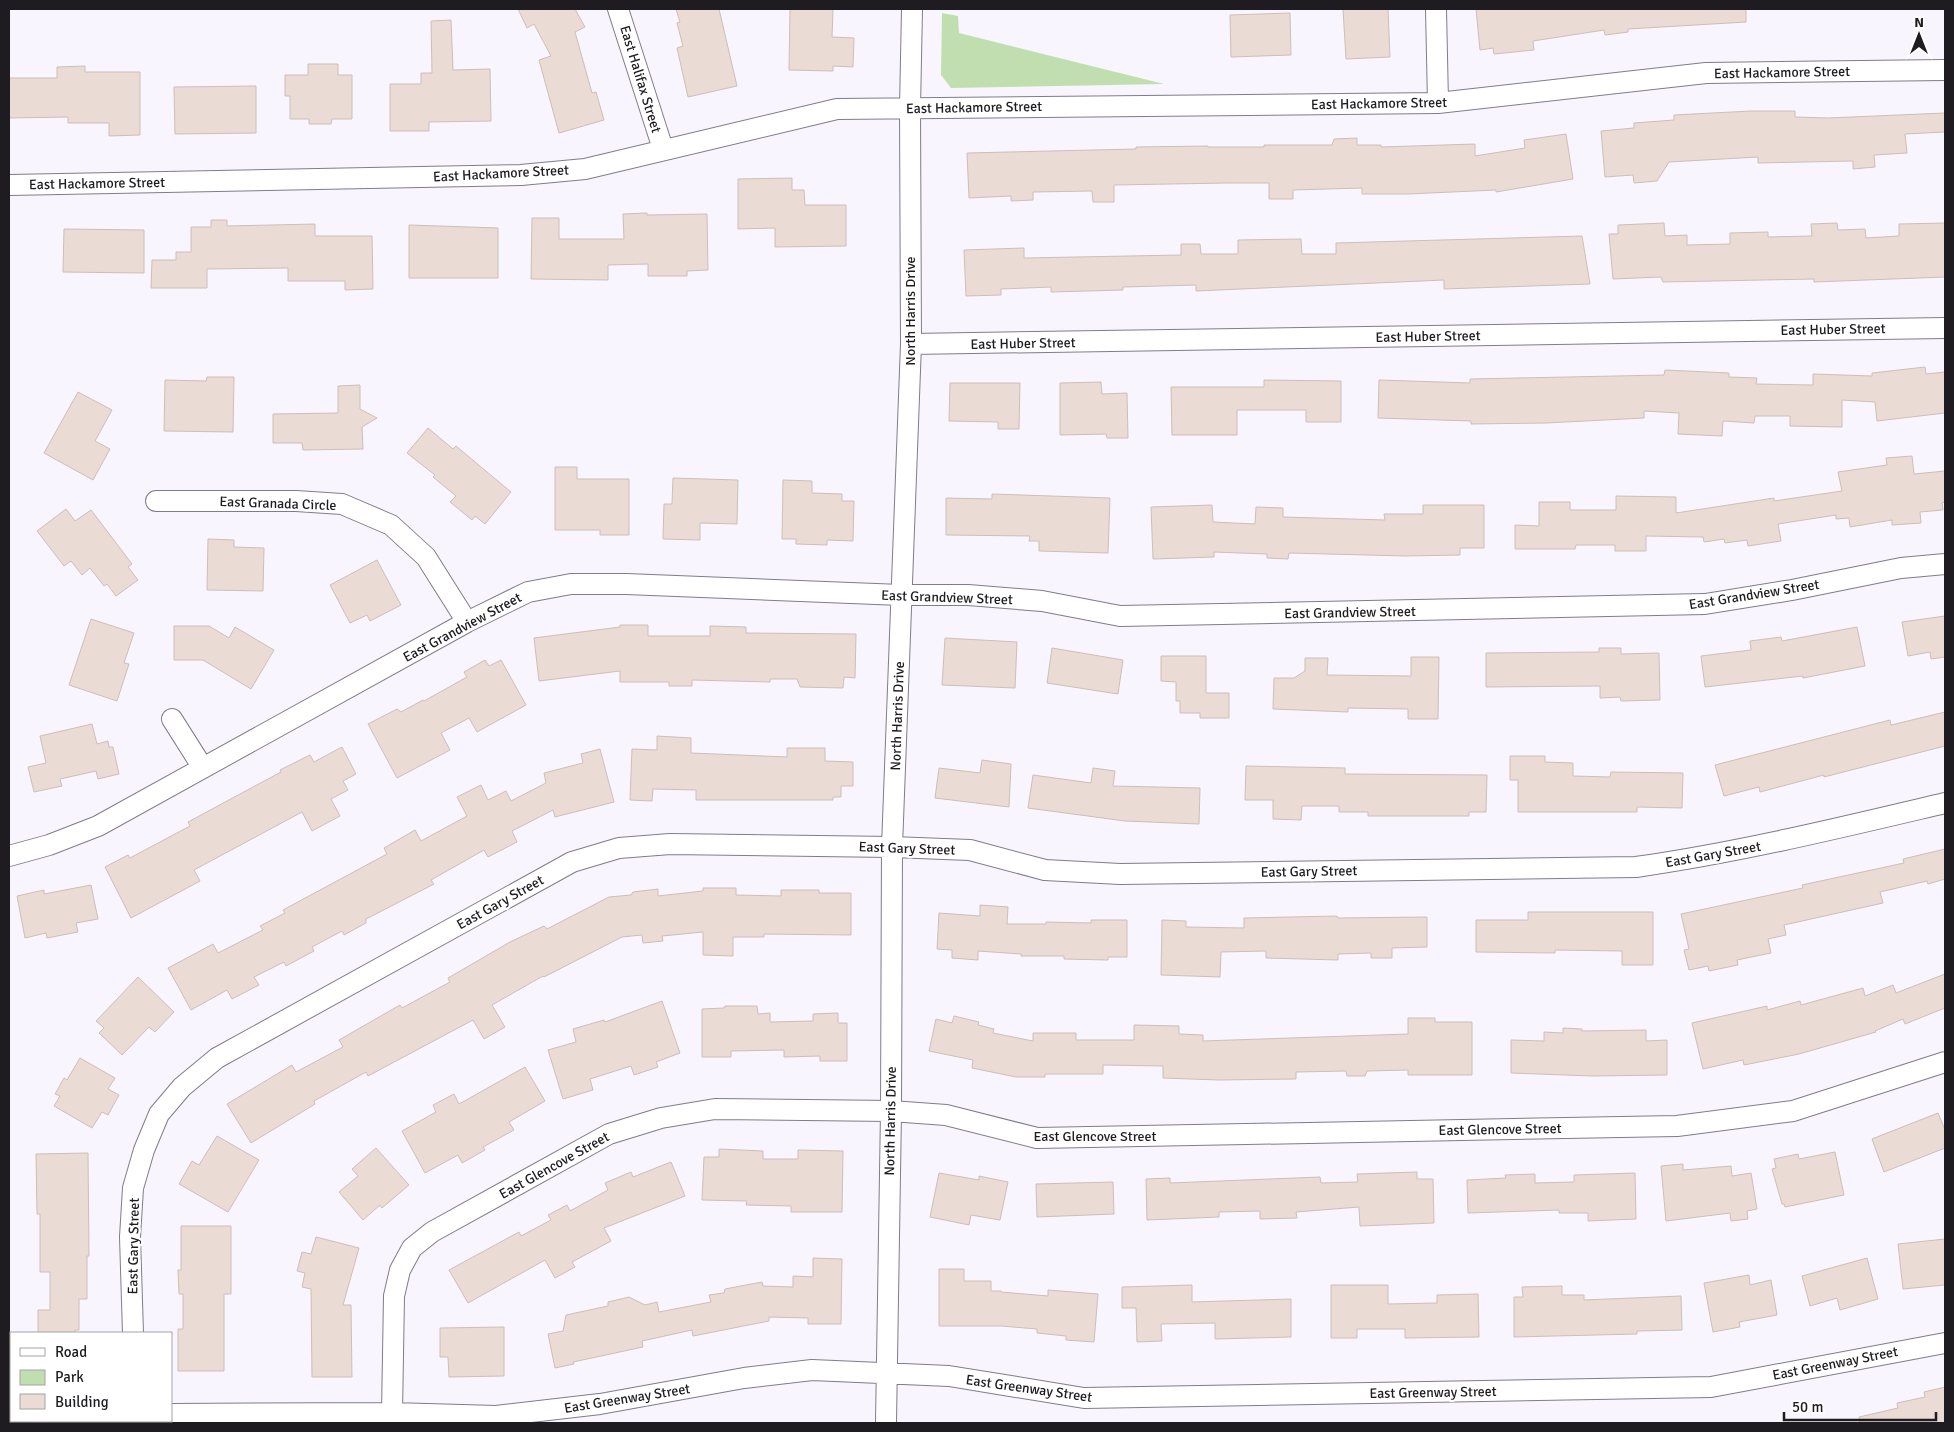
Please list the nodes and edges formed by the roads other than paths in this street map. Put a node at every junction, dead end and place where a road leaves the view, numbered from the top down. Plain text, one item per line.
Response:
1 (618, 9) edge
2 (912, 9) edge
3 (1436, 9) edge
4 (1945, 70) edge
5 (1438, 103) junction
6 (910, 108) junction
7 (663, 149) junction
8 (9, 185) edge
9 (1945, 328) edge
10 (911, 344) junction
11 (156, 501) dead end
12 (1945, 564) edge
13 (901, 595) junction
14 (467, 622) junction
15 (172, 718) dead end
16 (203, 768) junction
17 (1945, 802) edge
18 (892, 847) junction
19 (9, 856) edge
20 (1945, 1062) edge
21 (891, 1111) junction
22 (133, 1332) edge
23 (1945, 1343) edge
24 (886, 1373) junction
25 (392, 1413) junction
26 (172, 1414) edge
27 (886, 1423) edge

1 - 7 street, East Halifax Street
2 - 6 street, North Harris Drive
3 - 5 street
4 - 5 street, East Hackamore Street
5 - 6 street, East Hackamore Street
6 - 7 street, East Hackamore Street
6 - 10 street, North Harris Drive
7 - 8 street, East Hackamore Street
9 - 10 street, East Huber Street
10 - 13 street, North Harris Drive
11 - 14 street, East Granada Circle
12 - 13 street, East Grandview Street
13 - 14 street, East Grandview Street
13 - 18 street, North Harris Drive
14 - 16 street, East Grandview Street
15 - 16 street
16 - 19 street, East Grandview Street
17 - 18 street, East Gary Street
18 - 21 street, North Harris Drive
18 - 22 street, East Gary Street
20 - 21 street, East Glencove Street
21 - 24 street, North Harris Drive
21 - 25 street, East Glencove Street
23 - 24 street, East Greenway Street
24 - 25 street, East Greenway Street
24 - 27 street, North Harris Drive
25 - 26 street, East Greenway Street

